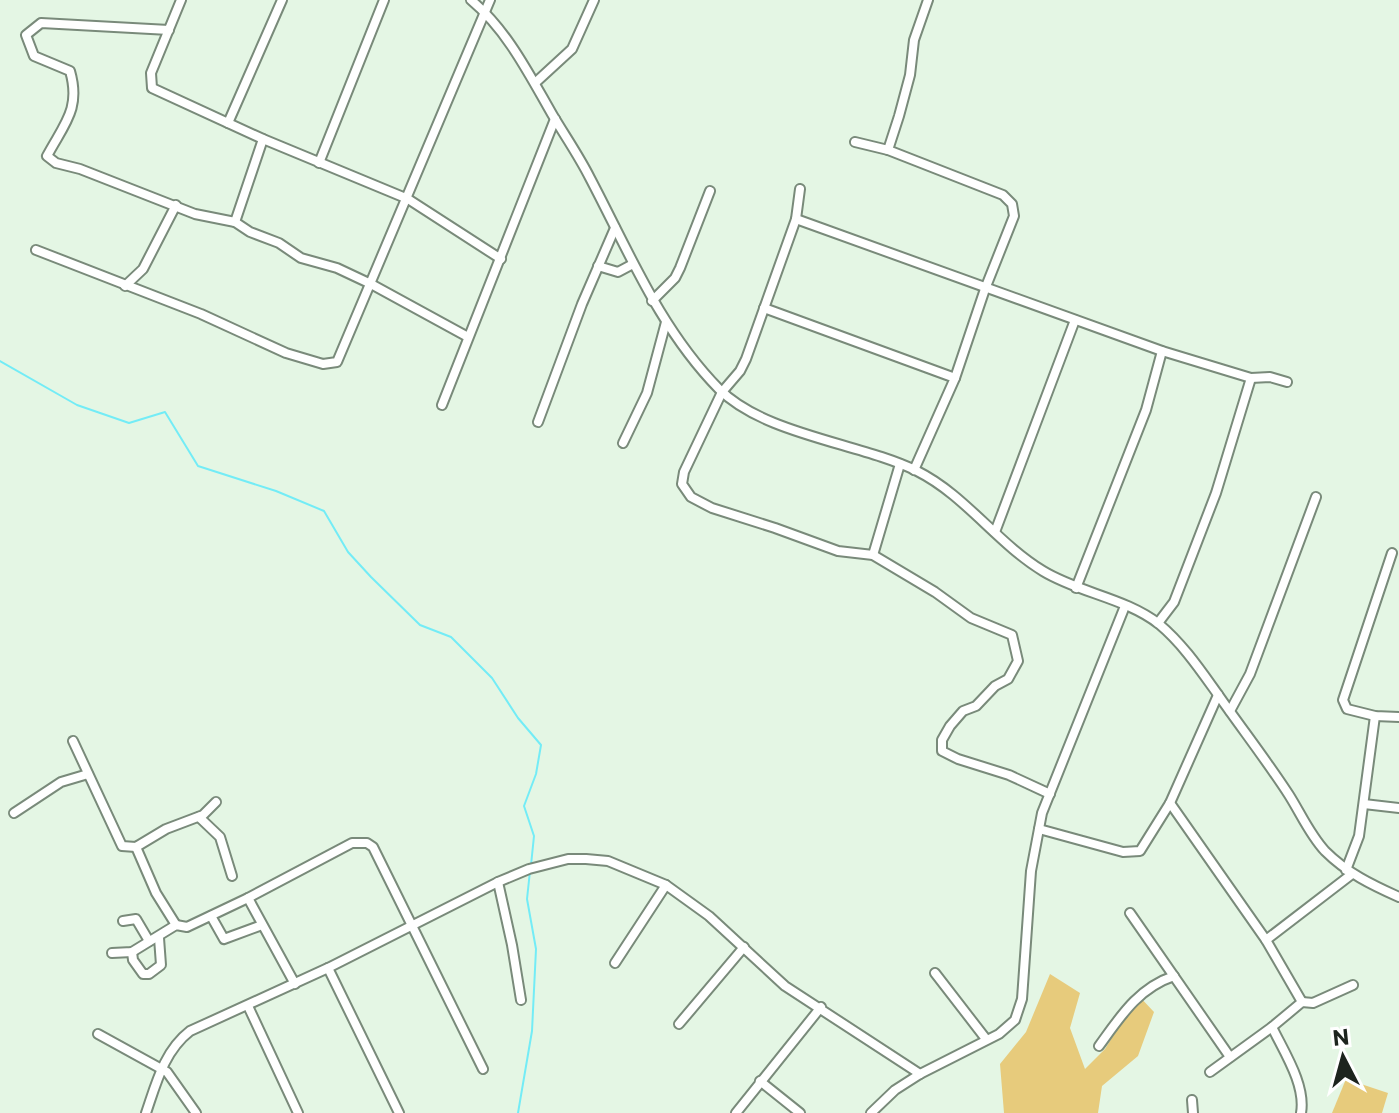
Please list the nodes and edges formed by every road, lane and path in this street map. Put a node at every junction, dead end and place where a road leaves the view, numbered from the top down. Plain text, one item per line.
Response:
1 (181, 0) edge
2 (282, 0) edge
3 (384, 0) edge
4 (471, 0) edge
5 (490, 0) edge
6 (594, 0) edge
7 (928, 0) edge
8 (485, 12) junction
9 (169, 30) junction
10 (535, 83) junction
11 (555, 119) junction
12 (228, 123) junction
13 (263, 139) junction
14 (855, 142) dead end
15 (888, 150) junction
16 (319, 163) junction
17 (800, 189) dead end
18 (710, 191) dead end
19 (408, 199) junction
20 (176, 205) junction
21 (796, 219) junction
22 (235, 222) junction
23 (615, 228) junction
24 (36, 250) dead end
25 (501, 259) junction
26 (633, 264) junction
27 (598, 266) junction
28 (371, 284) junction
29 (125, 286) junction
30 (985, 289) junction
31 (652, 301) junction
32 (764, 308) junction
33 (1075, 320) junction
34 (666, 322) junction
35 (468, 337) junction
36 (1162, 351) junction
37 (955, 378) junction
38 (1251, 378) junction
39 (1287, 382) dead end
40 (722, 392) junction
41 (442, 405) dead end
42 (538, 422) dead end
43 (623, 443) dead end
44 (900, 464) junction
45 (914, 470) junction
46 (1316, 497) dead end
47 (995, 532) junction
48 (1392, 553) dead end
49 (873, 555) junction
50 (1076, 588) junction
51 (1125, 606) junction
52 (1158, 623) junction
53 (1218, 695) junction
54 (1230, 711) junction
55 (1375, 716) junction
56 (1399, 717) edge
57 (73, 741) dead end
58 (88, 774) junction
59 (1050, 794) junction
60 (216, 802) dead end
61 (1170, 803) junction
62 (1364, 804) junction
63 (1399, 808) edge
64 (14, 813) dead end
65 (199, 817) junction
66 (1039, 829) junction
67 (136, 847) junction
68 (1349, 872) junction
69 (232, 876) dead end
70 (498, 882) junction
71 (666, 885) junction
72 (1399, 897) edge
73 (248, 898) junction
74 (1130, 913) dead end
75 (211, 916) junction
76 (123, 921) dead end
77 (176, 925) junction
78 (262, 925) junction
79 (411, 925) junction
80 (159, 938) junction
81 (1266, 940) junction
82 (149, 941) junction
83 (744, 947) junction
84 (132, 952) junction
85 (112, 953) dead end
86 (615, 963) dead end
87 (328, 968) junction
88 (935, 973) dead end
89 (1174, 976) junction
90 (295, 984) junction
91 (1353, 985) dead end
92 (521, 1000) dead end
93 (1302, 1002) junction
94 (248, 1006) junction
95 (821, 1007) junction
96 (679, 1024) dead end
97 (1272, 1027) junction
98 (98, 1034) dead end
99 (986, 1039) junction
100 (1099, 1046) dead end
101 (1230, 1057) junction
102 (161, 1069) junction
103 (483, 1069) dead end
104 (1210, 1072) dead end
105 (920, 1074) junction
106 (760, 1081) junction
107 (1192, 1100) dead end
108 (146, 1113) edge
109 (196, 1113) edge
110 (298, 1113) edge
111 (399, 1113) edge
112 (736, 1113) edge
113 (800, 1113) edge
114 (871, 1113) edge
115 (1193, 1113) edge
116 (1301, 1113) edge

1 - 9 street
2 - 12 street
3 - 16 street
4 - 8 street
5 - 8 street
6 - 10 street
7 - 15 street
8 - 10 street
8 - 19 street
9 - 12 street
9 - 20 street
10 - 11 street
11 - 23 street
11 - 25 street
12 - 13 street
13 - 16 street
13 - 22 street
14 - 15 street
15 - 30 street
16 - 19 street
17 - 21 street
18 - 31 street
19 - 25 street
19 - 28 street
20 - 22 street
20 - 29 street
21 - 30 street
21 - 32 street
22 - 28 street
23 - 26 street
23 - 27 street
24 - 29 street
25 - 35 street
26 - 27 street
26 - 31 street
27 - 42 street
28 - 29 street
28 - 35 street
30 - 33 street
30 - 37 street
31 - 34 street
32 - 37 street
32 - 40 street
33 - 36 street
33 - 47 street
34 - 40 street
34 - 43 street
35 - 41 street
36 - 38 street
36 - 50 street
37 - 45 street
38 - 39 street
38 - 52 street
40 - 44 street
40 - 49 street
44 - 45 street
44 - 49 street
45 - 47 street
46 - 54 street
47 - 50 street
48 - 55 street
49 - 59 street
50 - 51 street
51 - 52 street
51 - 59 street
52 - 53 street
53 - 54 street
53 - 61 street
54 - 68 street
55 - 56 street
55 - 62 street
57 - 58 street
58 - 64 street
58 - 67 street
59 - 66 street
60 - 65 street
61 - 66 street
61 - 81 street
62 - 63 street
62 - 68 street
65 - 67 street
65 - 69 street
66 - 99 street
67 - 77 street
68 - 72 street
68 - 81 street
70 - 71 street
70 - 79 street
70 - 92 street
71 - 83 street
71 - 86 street
73 - 75 street
73 - 78 street
73 - 79 street
74 - 89 street
75 - 77 street
75 - 78 street
76 - 82 street
77 - 80 street
78 - 90 street
79 - 87 street
79 - 103 street
80 - 82 street
80 - 84 street
81 - 93 street
82 - 84 street
83 - 95 street
83 - 96 street
84 - 85 street
87 - 90 street
87 - 111 street
88 - 99 street
89 - 100 street
89 - 101 street
90 - 94 street
91 - 93 street
93 - 97 street
94 - 102 street
94 - 110 street
95 - 105 street
95 - 106 street
97 - 101 street
97 - 116 street
98 - 102 street
99 - 105 street
101 - 104 street
102 - 108 street
102 - 109 street
105 - 114 street
106 - 112 street
106 - 113 street
107 - 115 street

